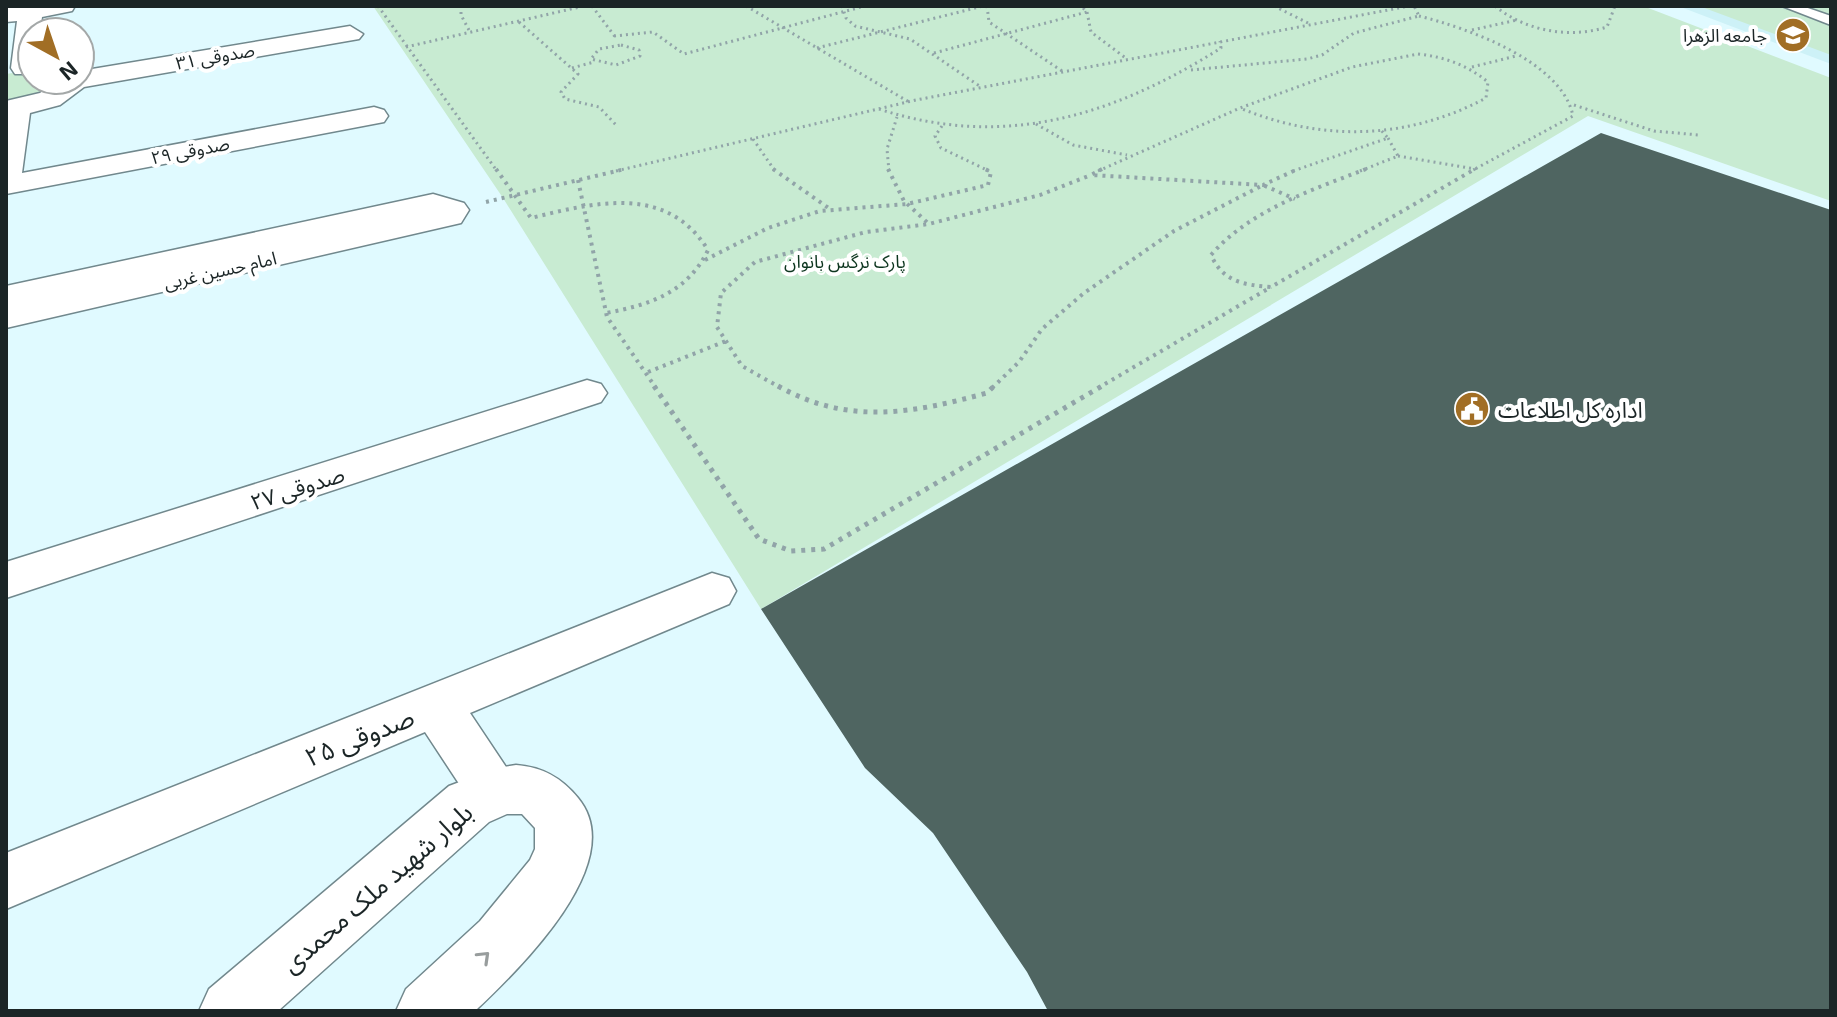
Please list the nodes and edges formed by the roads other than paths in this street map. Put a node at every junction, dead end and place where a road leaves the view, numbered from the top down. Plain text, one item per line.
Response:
1 (63, 6) edge
2 (1789, 6) edge
3 (18, 13) edge
4 (1831, 21) edge
5 (350, 34) dead end
6 (96, 76) edge
7 (54, 96) edge
8 (11, 110) edge
9 (374, 116) dead end
10 (6, 175) edge
11 (6, 185) edge
12 (6, 297) edge
13 (6, 317) edge
14 (587, 393) dead end
15 (6, 580) edge
16 (712, 591) dead end
17 (435, 705) junction
18 (494, 791) junction
19 (6, 881) edge
20 (231, 1011) edge
21 (428, 1011) edge

1 - 3 street
2 - 4 lane
5 - 6 street, صدوقی ۳۱
7 - 8 street
8 - 10 street
9 - 11 street, صدوقی ۲۹
12 - 13 street, امام حسین غربی
14 - 15 street, صدوقی ۲۷
16 - 17 street, صدوقی ۲۵
17 - 18 street
17 - 19 street, صدوقی ۲۵
18 - 20 street, بلوار شهید ملک محمدی
21 -> 18 street, بلوار شهید ملک محمدی

